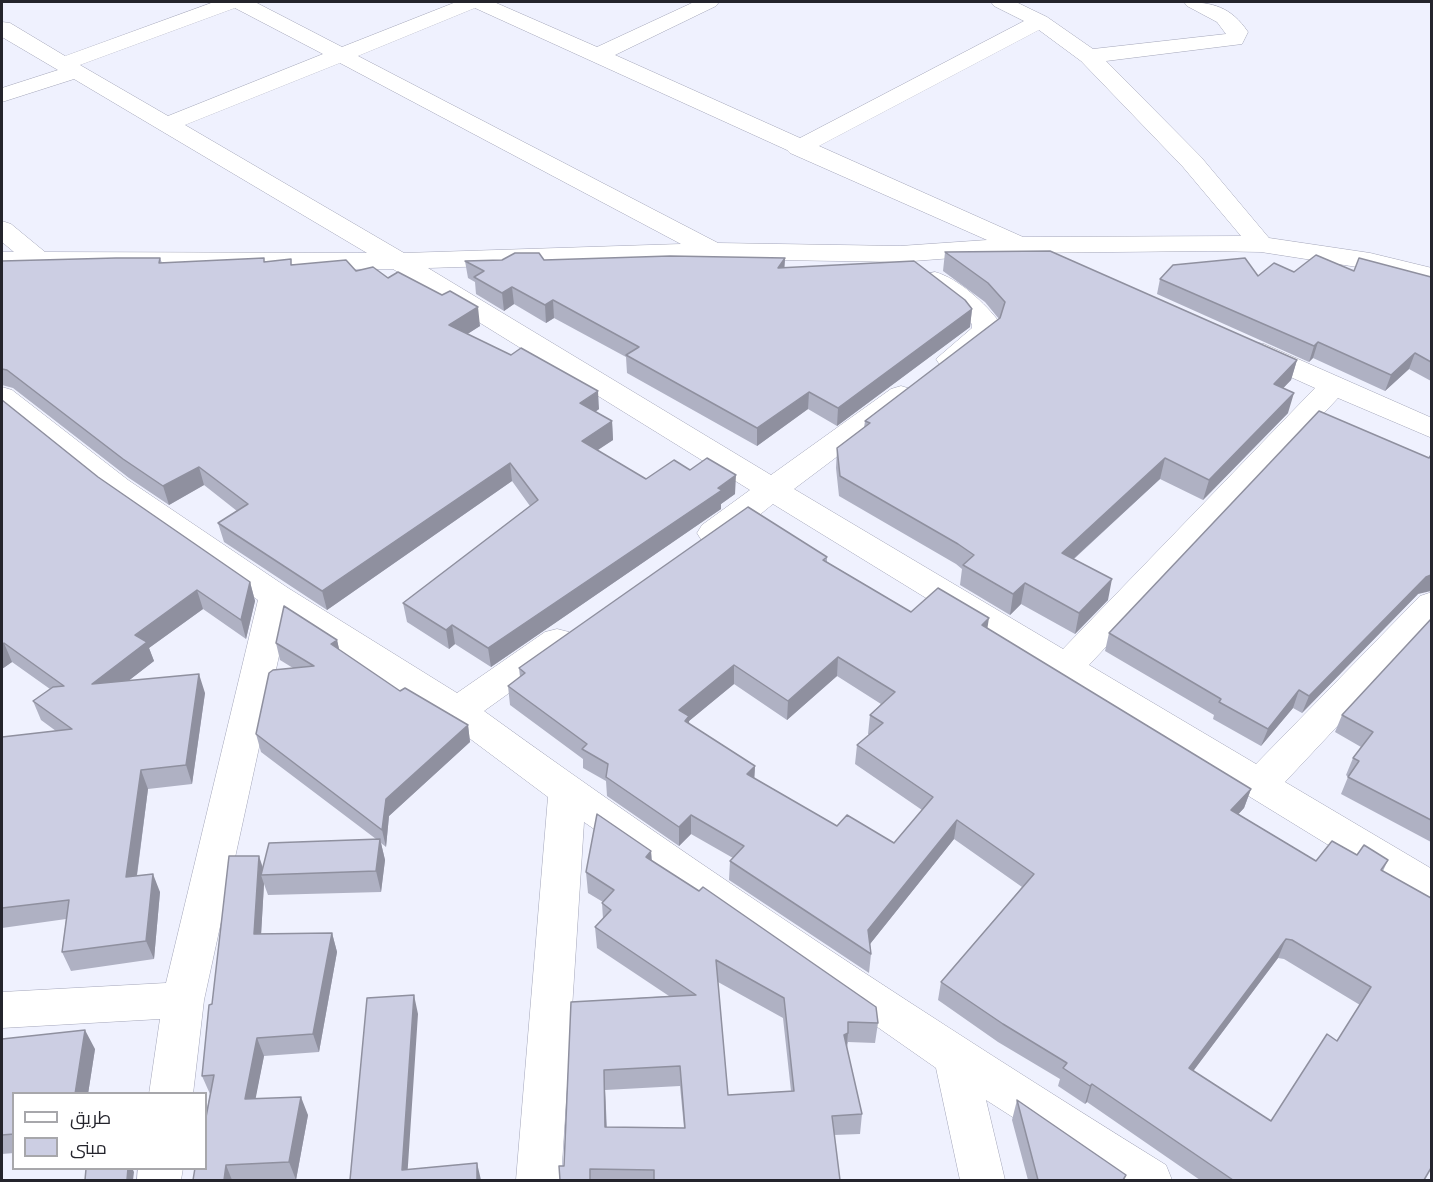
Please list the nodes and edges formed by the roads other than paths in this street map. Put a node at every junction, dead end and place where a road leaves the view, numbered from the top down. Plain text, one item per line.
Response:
1 (232, 2) edge
2 (240, 2) edge
3 (476, 2) edge
4 (709, 2) edge
5 (1001, 2) edge
6 (1194, 2) edge
7 (1040, 21) junction
8 (2, 28) edge
9 (343, 54) junction
10 (599, 55) junction
11 (1089, 56) junction
12 (68, 68) junction
13 (2, 95) edge
14 (168, 124) junction
15 (798, 148) junction
16 (2, 229) edge
17 (1261, 244) junction
18 (1018, 245) junction
19 (715, 251) junction
20 (900, 254) junction
21 (36, 258) junction
22 (2, 260) edge
23 (399, 261) junction
24 (1073, 269) edge
25 (1431, 276) edge
26 (1236, 342) edge
27 (1334, 386) junction
28 (2, 396) edge
29 (1431, 429) edge
30 (775, 490) junction
31 (688, 550) edge
32 (276, 596) junction
33 (1431, 604) edge
34 (582, 624) edge
35 (1066, 667) junction
36 (458, 711) junction
37 (1260, 784) junction
38 (567, 791) junction
39 (1431, 889) edge
40 (183, 1000) junction
41 (2, 1010) edge
42 (955, 1057) junction
43 (171, 1092) edge
44 (538, 1180) edge
45 (982, 1180) edge
46 (1149, 1180) edge

1 - 12 street
2 - 9 street
3 - 9 street
3 - 10 street
4 - 10 street
5 - 7 street
6 - 11 street
7 - 11 street
7 - 15 street
8 - 12 street
9 - 14 street
9 - 19 street
10 - 15 street
11 - 17 street
12 - 13 street
12 - 14 street
14 - 23 street
15 - 18 street
16 - 21 street
17 - 18 street
17 - 25 street
18 - 20 street
18 - 24 street
19 - 20 street
19 - 23 street
20 - 30 street
21 - 22 street
21 - 23 street
23 - 30 street
26 - 27 street
27 - 29 street
27 - 35 street
28 - 32 street
30 - 31 street
30 - 35 street
32 - 36 street
32 - 40 street
33 - 37 street
34 - 36 street
35 - 37 street
36 - 38 street
37 - 39 street
38 - 42 street
38 - 44 street
40 - 41 street
40 - 43 street
42 - 45 street
42 - 46 street

